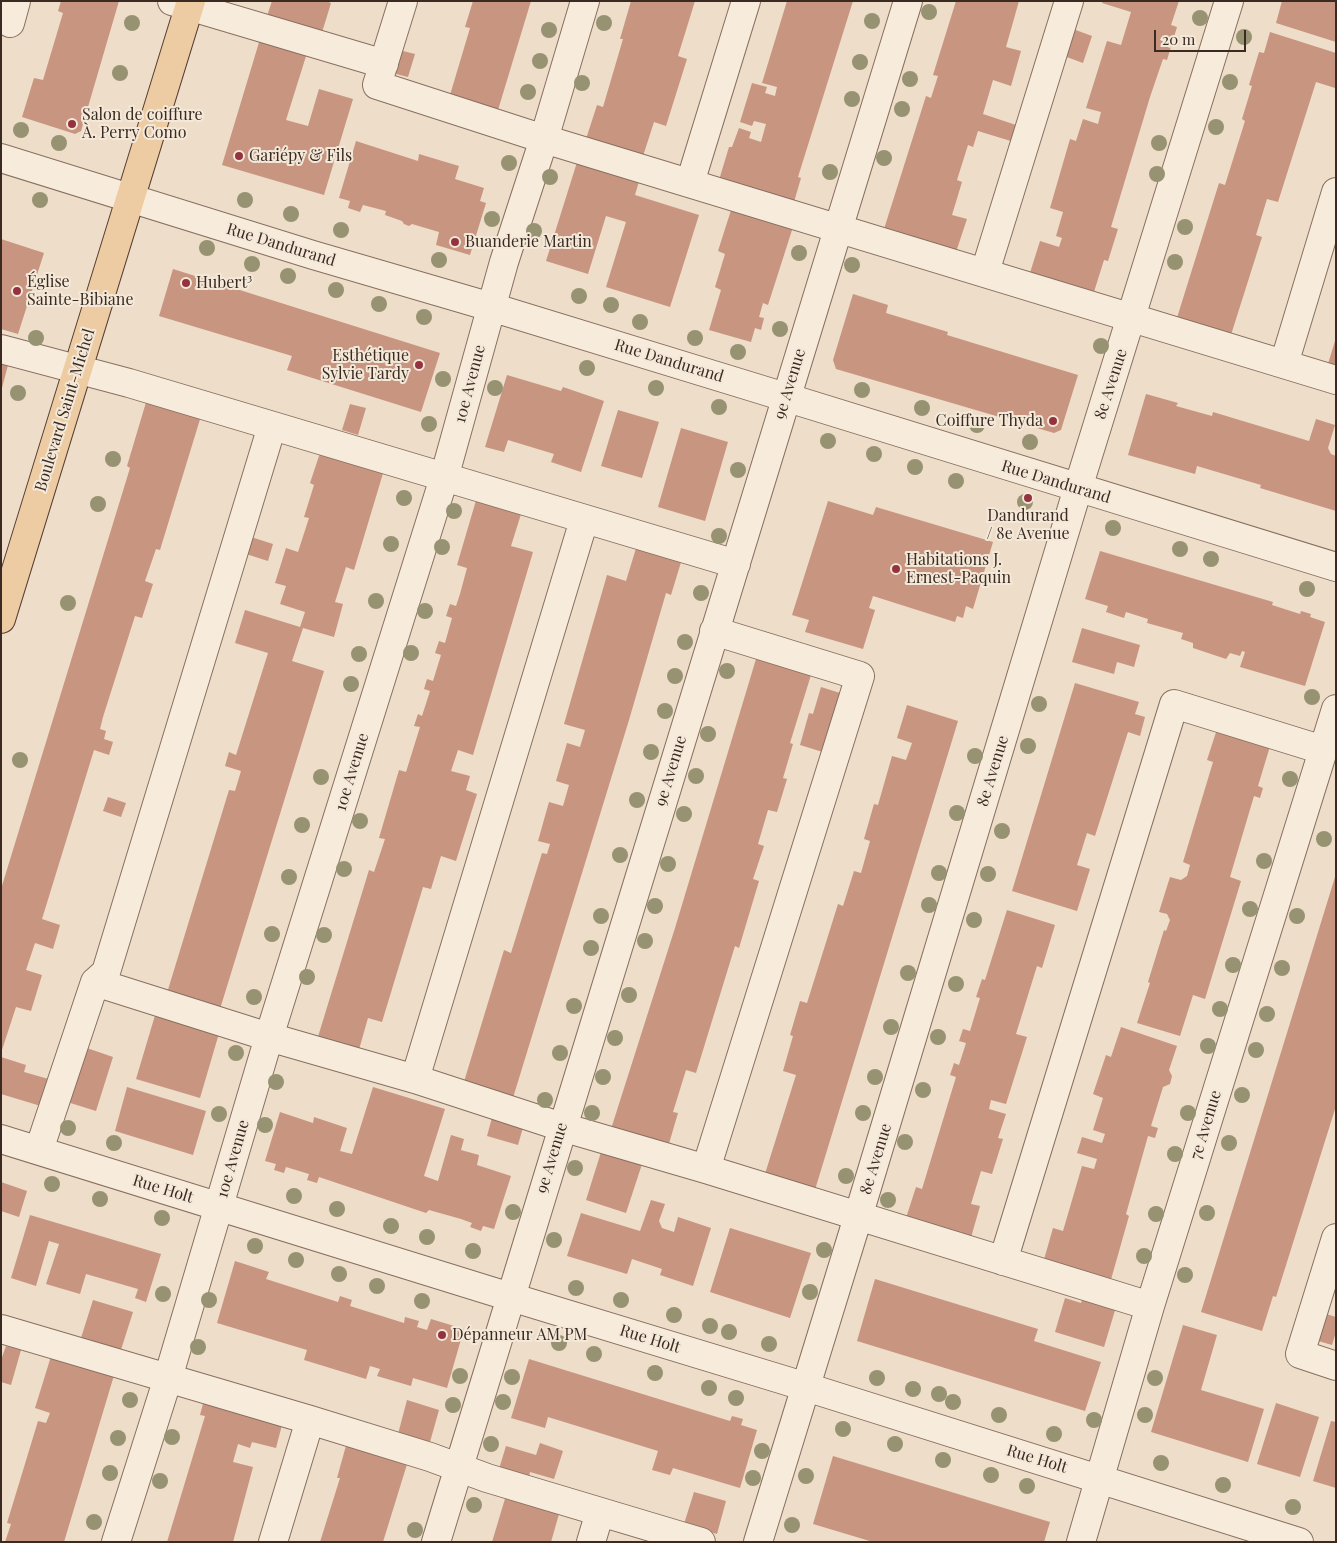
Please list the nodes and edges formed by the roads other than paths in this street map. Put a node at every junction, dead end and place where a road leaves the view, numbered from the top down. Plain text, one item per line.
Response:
1 (403, 1) edge
2 (585, 1) edge
3 (746, 1) edge
4 (908, 1) edge
5 (1069, 1) edge
6 (1229, 1) edge
7 (184, 3) edge
8 (384, 64) junction
9 (544, 139) junction
10 (1, 158) edge
11 (690, 182) junction
12 (1336, 192) edge
13 (131, 198) junction
14 (838, 227) junction
15 (985, 272) junction
16 (491, 307) junction
17 (1132, 317) junction
18 (1, 349) edge
19 (1284, 364) junction
20 (78, 369) junction
21 (1336, 380) edge
22 (786, 397) junction
23 (272, 426) junction
24 (444, 478) junction
25 (1078, 488) junction
26 (584, 520) junction
27 (736, 564) junction
28 (1336, 567) edge
29 (1, 619) edge
30 (714, 631) junction
31 (1336, 709) edge
32 (1323, 750) junction
33 (95, 982) junction
34 (269, 1037) junction
35 (415, 1078) junction
36 (562, 1127) junction
37 (1, 1138) edge
38 (40, 1150) junction
39 (706, 1169) junction
40 (219, 1206) junction
41 (858, 1217) junction
42 (1336, 1238) edge
43 (1003, 1261) junction
44 (510, 1296) junction
45 (1150, 1306) junction
46 (1, 1329) edge
47 (1336, 1366) edge
48 (168, 1378) junction
49 (806, 1387) junction
50 (310, 1420) junction
51 (459, 1467) junction
52 (1100, 1479) junction
53 (600, 1512) junction
54 (116, 1542) edge
55 (274, 1542) edge
56 (436, 1542) edge
57 (591, 1542) edge
58 (701, 1542) edge
59 (758, 1542) edge
60 (1081, 1542) edge
61 (1299, 1542) edge

1 - 8 street
2 - 9 street, 10e Avenue
3 - 11 street
4 - 14 street, 9e Avenue
5 - 15 street
6 - 17 street, 8e Avenue
7 - 8 street
7 - 13 main road, Boulevard Saint-Michel
8 - 9 street
9 - 11 street
9 - 16 street, 10e Avenue
10 - 13 street, Rue Dandurand
11 - 14 street
12 - 19 street
13 - 16 street, Rue Dandurand
13 - 20 main road, Boulevard Saint-Michel
14 - 15 street
14 - 22 street, 9e Avenue
15 - 17 street
16 - 22 street, Rue Dandurand
16 - 24 street, 10e Avenue
17 - 19 street
17 - 25 street, 8e Avenue
18 - 20 street
19 - 21 street
20 - 23 street
20 - 29 main road, Boulevard Saint-Michel
22 - 25 street, Rue Dandurand
22 - 27 street, 9e Avenue
23 - 24 street
23 - 33 street
24 - 26 street
24 - 34 street, 10e Avenue
25 - 28 street, Rue Dandurand
25 - 41 street, 8e Avenue
26 - 27 street
26 - 35 street
27 - 30 street, 9e Avenue
30 - 36 street, 9e Avenue
30 - 39 street
31 - 32 street, 7e Avenue
32 - 43 street
32 - 45 street, 7e Avenue
33 - 34 street
33 - 38 street
34 - 35 street
34 - 40 street, 10e Avenue
35 - 36 street
36 - 39 street
36 - 44 street, 9e Avenue
37 - 38 street, Rue Holt
38 - 40 street, Rue Holt
39 - 41 street
40 - 44 street, Rue Holt
40 - 48 street, 10e Avenue
41 - 43 street
41 - 49 street, 8e Avenue
42 - 47 street
43 - 45 street
44 - 49 street, Rue Holt
44 - 51 street, 9e Avenue
45 - 52 street, 7e Avenue
46 - 48 street
48 - 50 street
48 - 54 street, 10e Avenue
49 - 52 street, Rue Holt
49 - 59 street, 8e Avenue
50 - 51 street
50 - 55 street
51 - 53 street
51 - 56 street, 9e Avenue
52 - 60 street, 7e Avenue
52 - 61 street, Rue Holt
53 - 57 street
53 - 58 street

